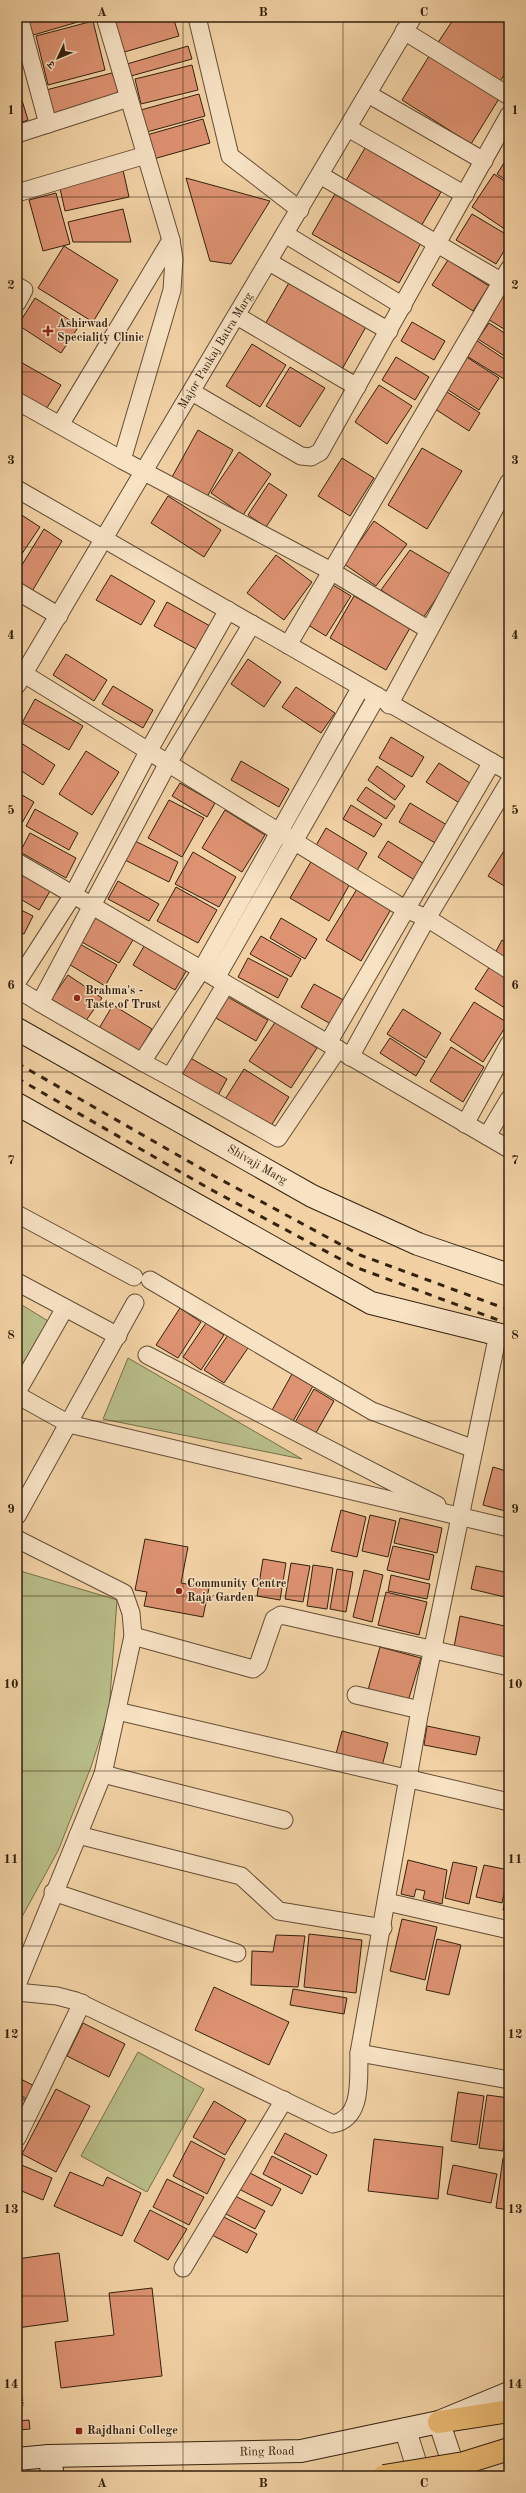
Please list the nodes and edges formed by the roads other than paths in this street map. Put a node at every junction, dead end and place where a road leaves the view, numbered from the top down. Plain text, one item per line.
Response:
1 (19, 17) edge
2 (105, 17) edge
3 (197, 17) edge
4 (409, 24) edge
5 (368, 94) junction
6 (509, 96) edge
7 (129, 98) junction
8 (509, 115) edge
9 (48, 124) junction
10 (348, 128) junction
11 (17, 134) edge
12 (146, 155) junction
13 (484, 161) junction
14 (320, 175) junction
15 (17, 193) edge
16 (465, 195) junction
17 (300, 210) junction
18 (285, 234) junction
19 (171, 240) junction
20 (438, 244) junction
21 (269, 262) junction
22 (507, 279) edge
23 (17, 286) edge
24 (17, 303) edge
25 (403, 306) junction
26 (237, 316) junction
27 (388, 331) junction
28 (357, 387) junction
29 (192, 392) junction
30 (17, 401) edge
31 (60, 425) junction
32 (122, 460) junction
33 (145, 471) junction
34 (509, 482) edge
35 (17, 489) edge
36 (105, 539) junction
37 (331, 571) junction
38 (17, 591) edge
39 (228, 610) junction
40 (59, 616) junction
41 (252, 624) junction
42 (429, 630) junction
43 (288, 644) junction
44 (20, 680) edge
45 (361, 687) junction
46 (383, 700) junction
47 (149, 750) junction
48 (492, 762) junction
49 (168, 763) junction
50 (509, 772) edge
51 (509, 782) edge
52 (278, 833) junction
53 (295, 843) junction
54 (17, 862) edge
55 (73, 895) junction
56 (93, 906) junction
57 (406, 909) junction
58 (427, 918) junction
59 (202, 969) junction
60 (509, 970) edge
61 (221, 981) junction
62 (17, 982) edge
63 (17, 989) edge
64 (40, 1003) junction
65 (17, 1029) edge
66 (509, 1044) edge
67 (339, 1050) junction
68 (142, 1062) junction
69 (170, 1077) junction
70 (509, 1099) edge
71 (17, 1104) edge
72 (465, 1124) junction
73 (487, 1136) junction
74 (509, 1149) edge
75 (17, 1214) edge
76 (509, 1275) edge
77 (17, 1282) edge
78 (136, 1303) dead end
79 (65, 1308) junction
80 (503, 1335) edge
81 (118, 1336) junction
82 (147, 1355) dead end
83 (17, 1392) edge
84 (17, 1395) edge
85 (69, 1424) junction
86 (474, 1449) junction
87 (17, 1516) edge
88 (460, 1517) junction
89 (509, 1528) edge
90 (17, 1539) edge
91 (133, 1636) junction
92 (433, 1650) junction
93 (509, 1667) edge
94 (356, 1695) dead end
95 (117, 1710) junction
96 (420, 1710) junction
97 (103, 1774) junction
98 (408, 1779) junction
99 (509, 1802) edge
100 (284, 1820) dead end
101 (78, 1834) junction
102 (53, 1892) junction
103 (387, 1902) junction
104 (383, 1928) junction
105 (509, 1930) edge
106 (237, 1953) dead end
107 (17, 1985) edge
108 (17, 1992) edge
109 (82, 2003) junction
110 (359, 2053) junction
111 (509, 2080) edge
112 (284, 2100) junction
113 (17, 2138) edge
114 (184, 2268) dead end
115 (509, 2393) edge
116 (509, 2411) edge
117 (439, 2422) junction
118 (405, 2429) junction
119 (509, 2448) edge
120 (17, 2459) edge
121 (51, 2466) edge
122 (384, 2476) edge
123 (420, 2476) edge
124 (457, 2476) edge

1 - 9 street
2 - 7 street
3 - 17 street
4 - 5 street, Major Pankaj Batra Marg
4 - 6 street
5 - 10 street, Major Pankaj Batra Marg
5 - 13 street
7 - 9 street
7 - 12 street
8 - 13 street
9 - 11 street
10 - 14 street, Major Pankaj Batra Marg
10 - 16 street
12 - 15 street
12 - 19 street
13 - 16 street
14 - 17 street, Major Pankaj Batra Marg
14 - 20 street
16 - 20 street
17 - 18 street, Major Pankaj Batra Marg
18 - 21 street, Major Pankaj Batra Marg
18 - 25 street
19 - 31 street
19 - 32 street
20 - 22 street
20 - 25 street
21 - 26 street, Major Pankaj Batra Marg
21 - 27 street
22 - 37 street
23 - 24 street
25 - 27 street
26 - 28 street
26 - 29 street, Major Pankaj Batra Marg
27 - 28 street
28 - 29 street
29 - 33 street, Major Pankaj Batra Marg
30 - 31 street
31 - 32 street
32 - 33 street
33 - 36 street, Major Pankaj Batra Marg
33 - 37 street
34 - 42 street
35 - 36 street
36 - 39 street
36 - 40 street, Major Pankaj Batra Marg
37 - 42 street
37 - 43 street
38 - 40 street
39 - 41 street
39 - 47 street
40 - 44 street, Major Pankaj Batra Marg
41 - 43 street
41 - 49 street
42 - 46 street
43 - 45 street
44 - 47 street
45 - 46 street
45 - 52 street
46 - 48 street
46 - 53 street
47 - 49 street
47 - 55 street
48 - 50 street
48 - 57 street
49 - 52 street
49 - 56 street
51 - 58 street
52 - 53 street
52 - 59 street
53 - 57 street
53 - 61 street
54 - 55 street
55 - 56 street
55 - 62 street
56 - 59 street
56 - 64 street
57 - 58 street
57 - 67 street
58 - 60 street
58 - 67 street
59 - 61 street
59 - 68 street
61 - 67 street
61 - 69 street
63 - 64 street
64 - 68 street
65 - 76 main road, Shivaji Marg
66 - 72 street
67 - 69 street
67 - 72 street
68 - 69 street
70 - 73 street
71 - 80 main road
72 - 73 street
73 - 74 street
75 - 86 street
77 - 79 street
78 - 81 street
79 - 81 street
79 - 83 street
80 - 86 street
81 - 85 street
82 - 88 street
84 - 85 street
85 - 87 street
85 - 88 street
86 - 88 street
88 - 89 street
88 - 92 street
90 - 91 street
91 - 92 street
91 - 95 street
92 - 93 street
92 - 96 street
94 - 96 street
95 - 97 street
95 - 98 street
96 - 98 street
97 - 100 street
97 - 101 street
98 - 99 street
98 - 103 street
101 - 102 street
101 - 104 street
102 - 106 street
102 - 107 street
103 - 104 street
103 - 105 street
104 - 110 street
108 - 109 street
109 - 112 street
109 - 113 street
110 - 111 street
110 - 112 street
112 - 114 street
115 - 117 main road, Ring Road
116 - 117 main road
117 - 118 main road, Ring Road
117 - 124 street
118 - 121 main road, Ring Road
118 - 123 street
119 - 122 main road, bridge
120 - 121 main road, Ring Road

